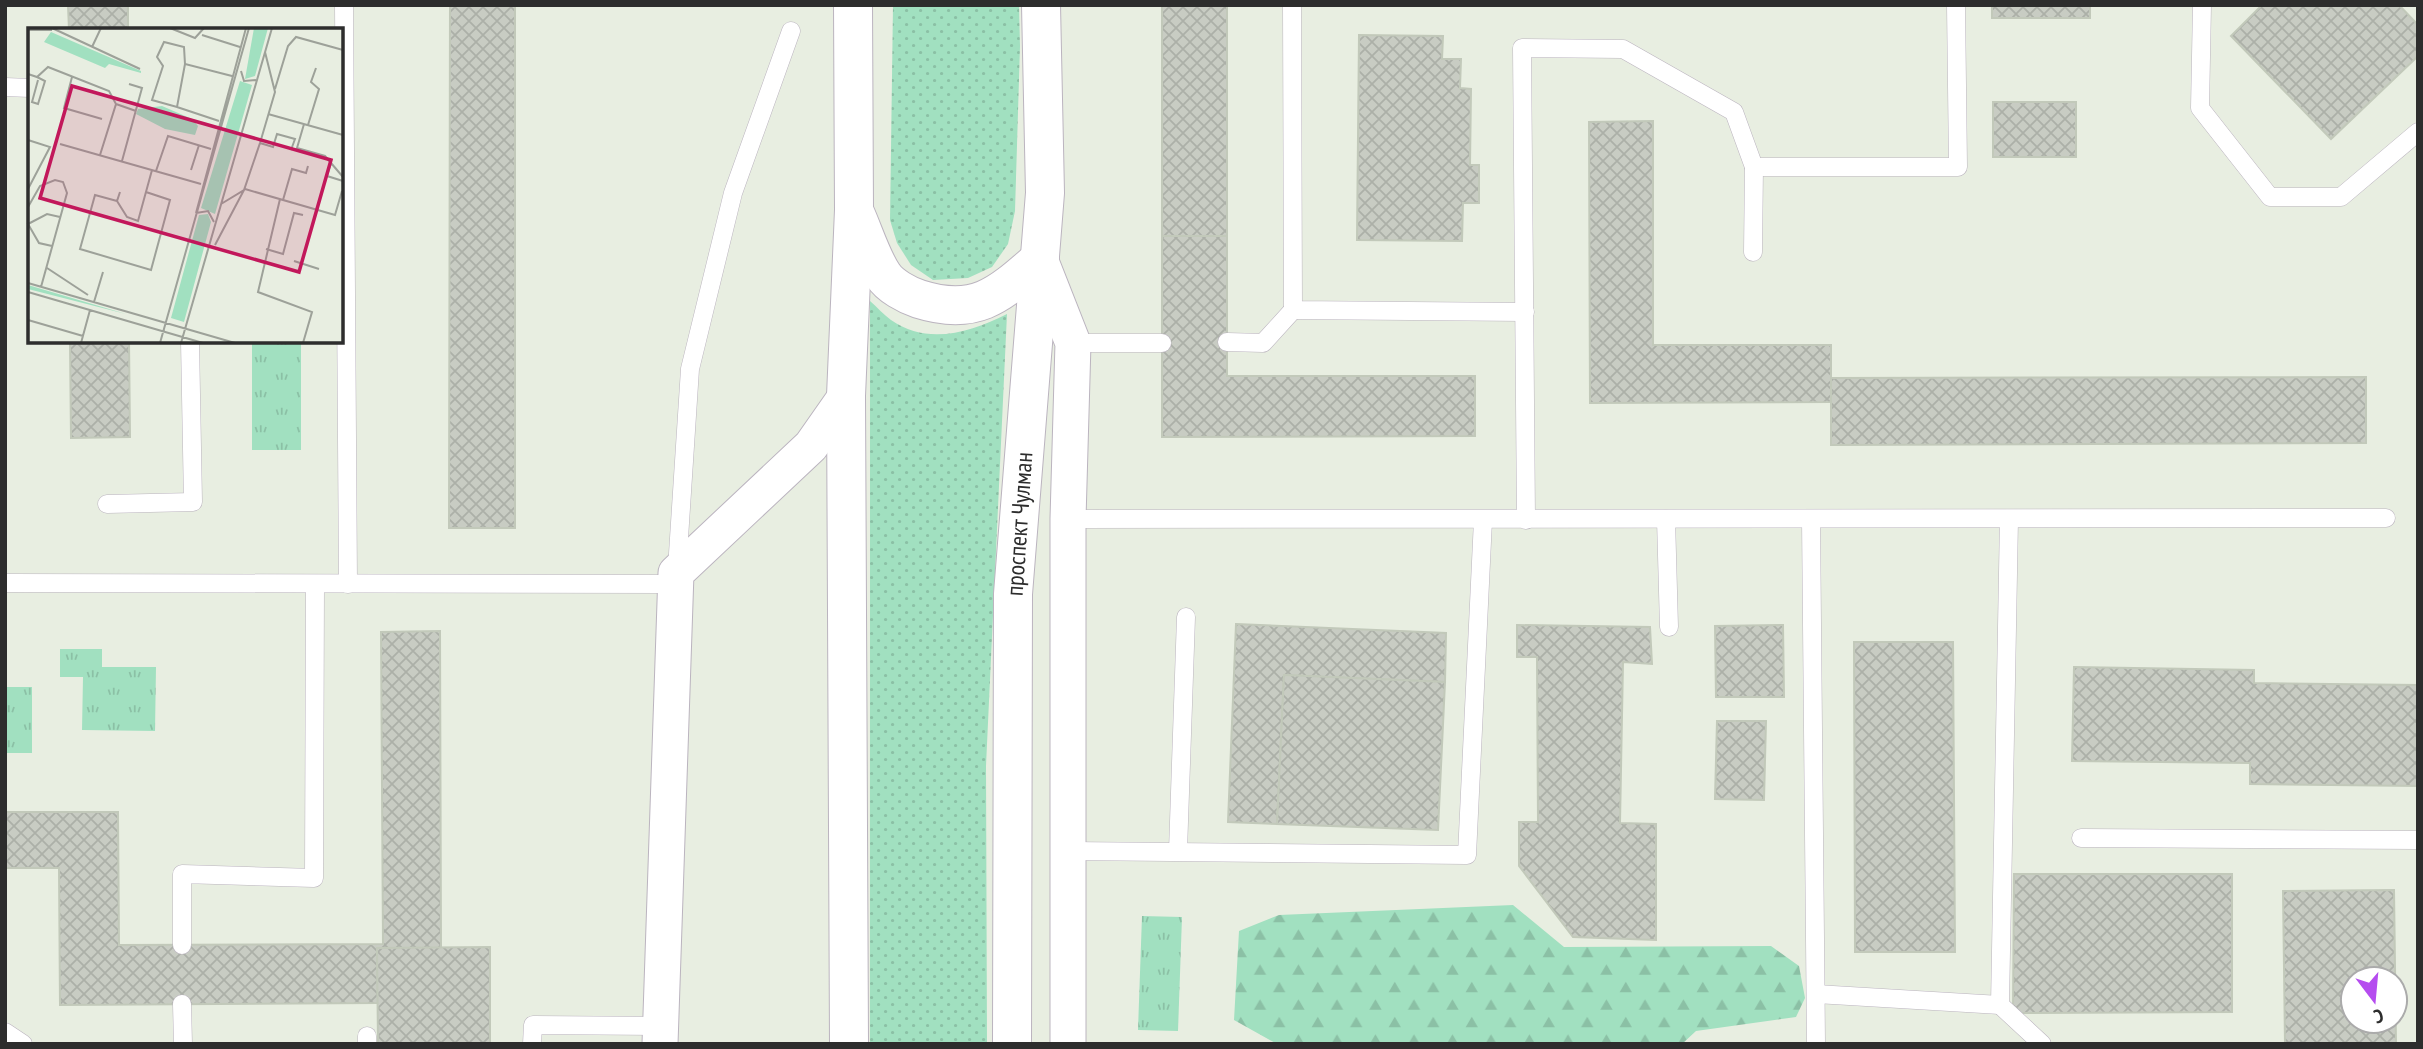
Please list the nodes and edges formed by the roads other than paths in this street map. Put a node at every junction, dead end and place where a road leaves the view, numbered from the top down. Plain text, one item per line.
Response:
1 (344, 5) edge
2 (853, 5) edge
3 (1041, 5) edge
4 (1292, 5) edge
5 (1956, 5) edge
6 (2202, 5) edge
7 (791, 31) dead end
8 (5, 87) edge
9 (28, 88) edge
10 (343, 117) edge
11 (2418, 132) edge
12 (1754, 167) junction
13 (854, 210) junction
14 (1753, 252) dead end
15 (1040, 259) junction
16 (1293, 310) junction
17 (1525, 312) junction
18 (1227, 342) dead end
19 (190, 343) edge
20 (1073, 343) junction
21 (1162, 343) dead end
22 (846, 397) junction
23 (107, 504) dead end
24 (2386, 518) dead end
25 (1068, 519) junction
26 (1666, 519) junction
27 (1811, 519) junction
28 (2009, 519) junction
29 (1483, 520) junction
30 (1525, 520) junction
31 (675, 579) junction
32 (5, 583) edge
33 (348, 583) junction
34 (315, 584) junction
35 (1186, 617) dead end
36 (1669, 626) dead end
37 (2081, 838) dead end
38 (2418, 840) edge
39 (1069, 851) junction
40 (1178, 851) junction
41 (182, 945) dead end
42 (1816, 994) junction
43 (183, 1004) dead end
44 (2000, 1005) junction
45 (5, 1032) edge
46 (660, 1035) edge
47 (23, 1044) edge
48 (183, 1044) edge
49 (533, 1044) edge
50 (849, 1044) edge
51 (1012, 1044) edge
52 (1068, 1044) edge
53 (1816, 1044) edge
54 (2042, 1044) edge

1 - 10 lane
2 - 13 main road
3 - 15 main road, проспект Чулман
4 - 16 lane
5 - 12 lane
6 - 11 lane
7 - 31 lane
8 - 9 lane
10 - 33 lane
12 - 14 lane
12 - 17 lane
13 - 15 main road
13 - 22 main road
15 - 20 street
15 - 51 main road, проспект Чулман
16 - 17 lane
16 - 18 lane
17 - 30 lane
19 - 23 lane
20 - 21 lane
20 - 25 street
22 - 31 street
22 - 50 main road
24 - 28 lane
25 - 29 lane
25 - 39 street
26 - 27 lane
26 - 30 lane
26 - 36 lane
27 - 28 lane
27 - 42 lane
28 - 44 lane
29 - 30 lane
29 - 40 lane
31 - 33 lane
31 - 46 street
32 - 34 lane
33 - 34 lane
34 - 41 lane
35 - 40 lane
37 - 38 lane
39 - 40 lane
39 - 52 street
42 - 44 lane
42 - 53 lane
43 - 48 lane
44 - 54 lane
45 - 47 lane
46 - 49 lane

